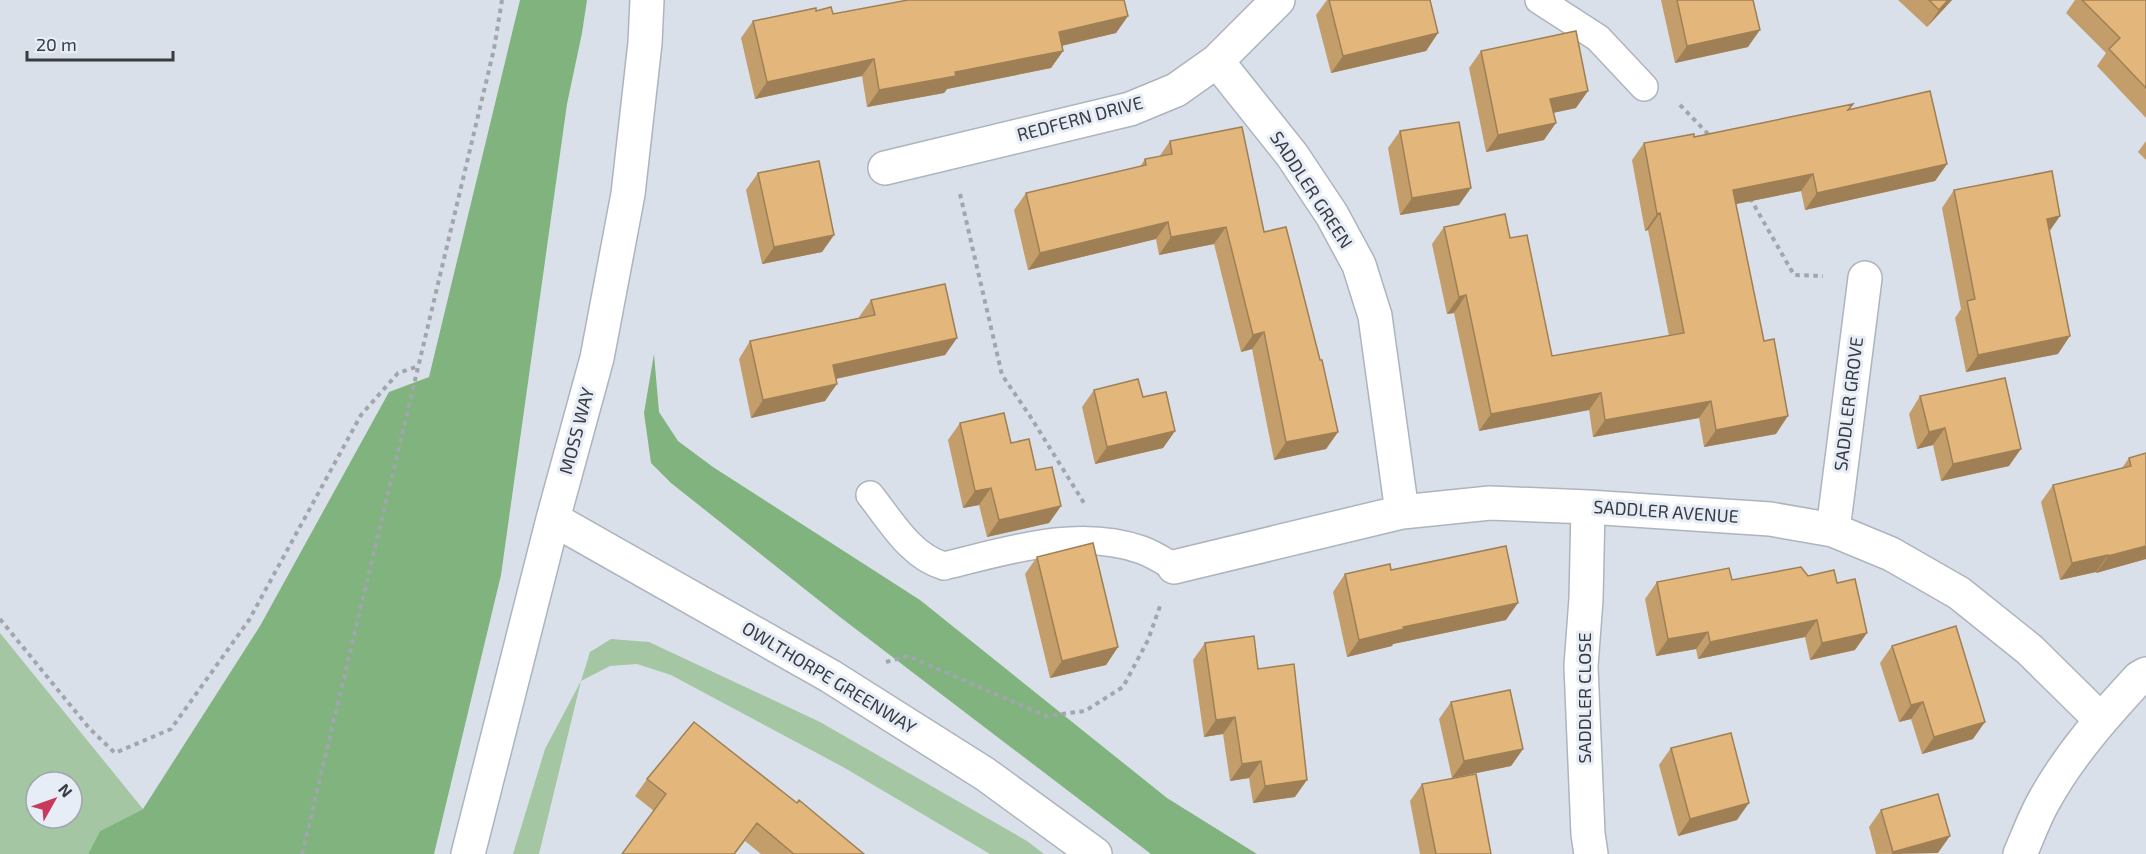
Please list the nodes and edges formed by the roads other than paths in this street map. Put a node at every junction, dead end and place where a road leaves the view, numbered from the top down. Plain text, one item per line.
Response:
1 (647, 0) edge
2 (1278, 0) edge
3 (1539, 0) edge
4 (1217, 61) junction
5 (1644, 87) road end
6 (885, 168) dead end
7 (1865, 278) road end
8 (870, 495) dead end
9 (1588, 507) junction
10 (1402, 512) junction
11 (553, 519) junction
12 (1833, 530) junction
13 (1174, 567) joint
14 (2146, 674) edge
15 (2100, 719) junction
16 (468, 854) edge
17 (1095, 854) edge
18 (1591, 854) edge
19 (2020, 854) edge

1 - 11 street, MOSS WAY
2 - 4 street, REDFERN DRIVE
3 - 5 lane
4 - 6 street, REDFERN DRIVE
4 - 10 street, SADDLER GREEN
7 - 12 street, SADDLER GROVE
8 - 13 lane
9 - 10 street, SADDLER AVENUE
9 - 12 street, SADDLER AVENUE
9 - 18 street, SADDLER CLOSE
10 - 13 street, SADDLER AVENUE
11 - 16 street, MOSS WAY
11 - 17 street, OWLTHORPE GREENWAY
12 - 15 street, SADDLER AVENUE
14 - 15 street
15 - 19 street

